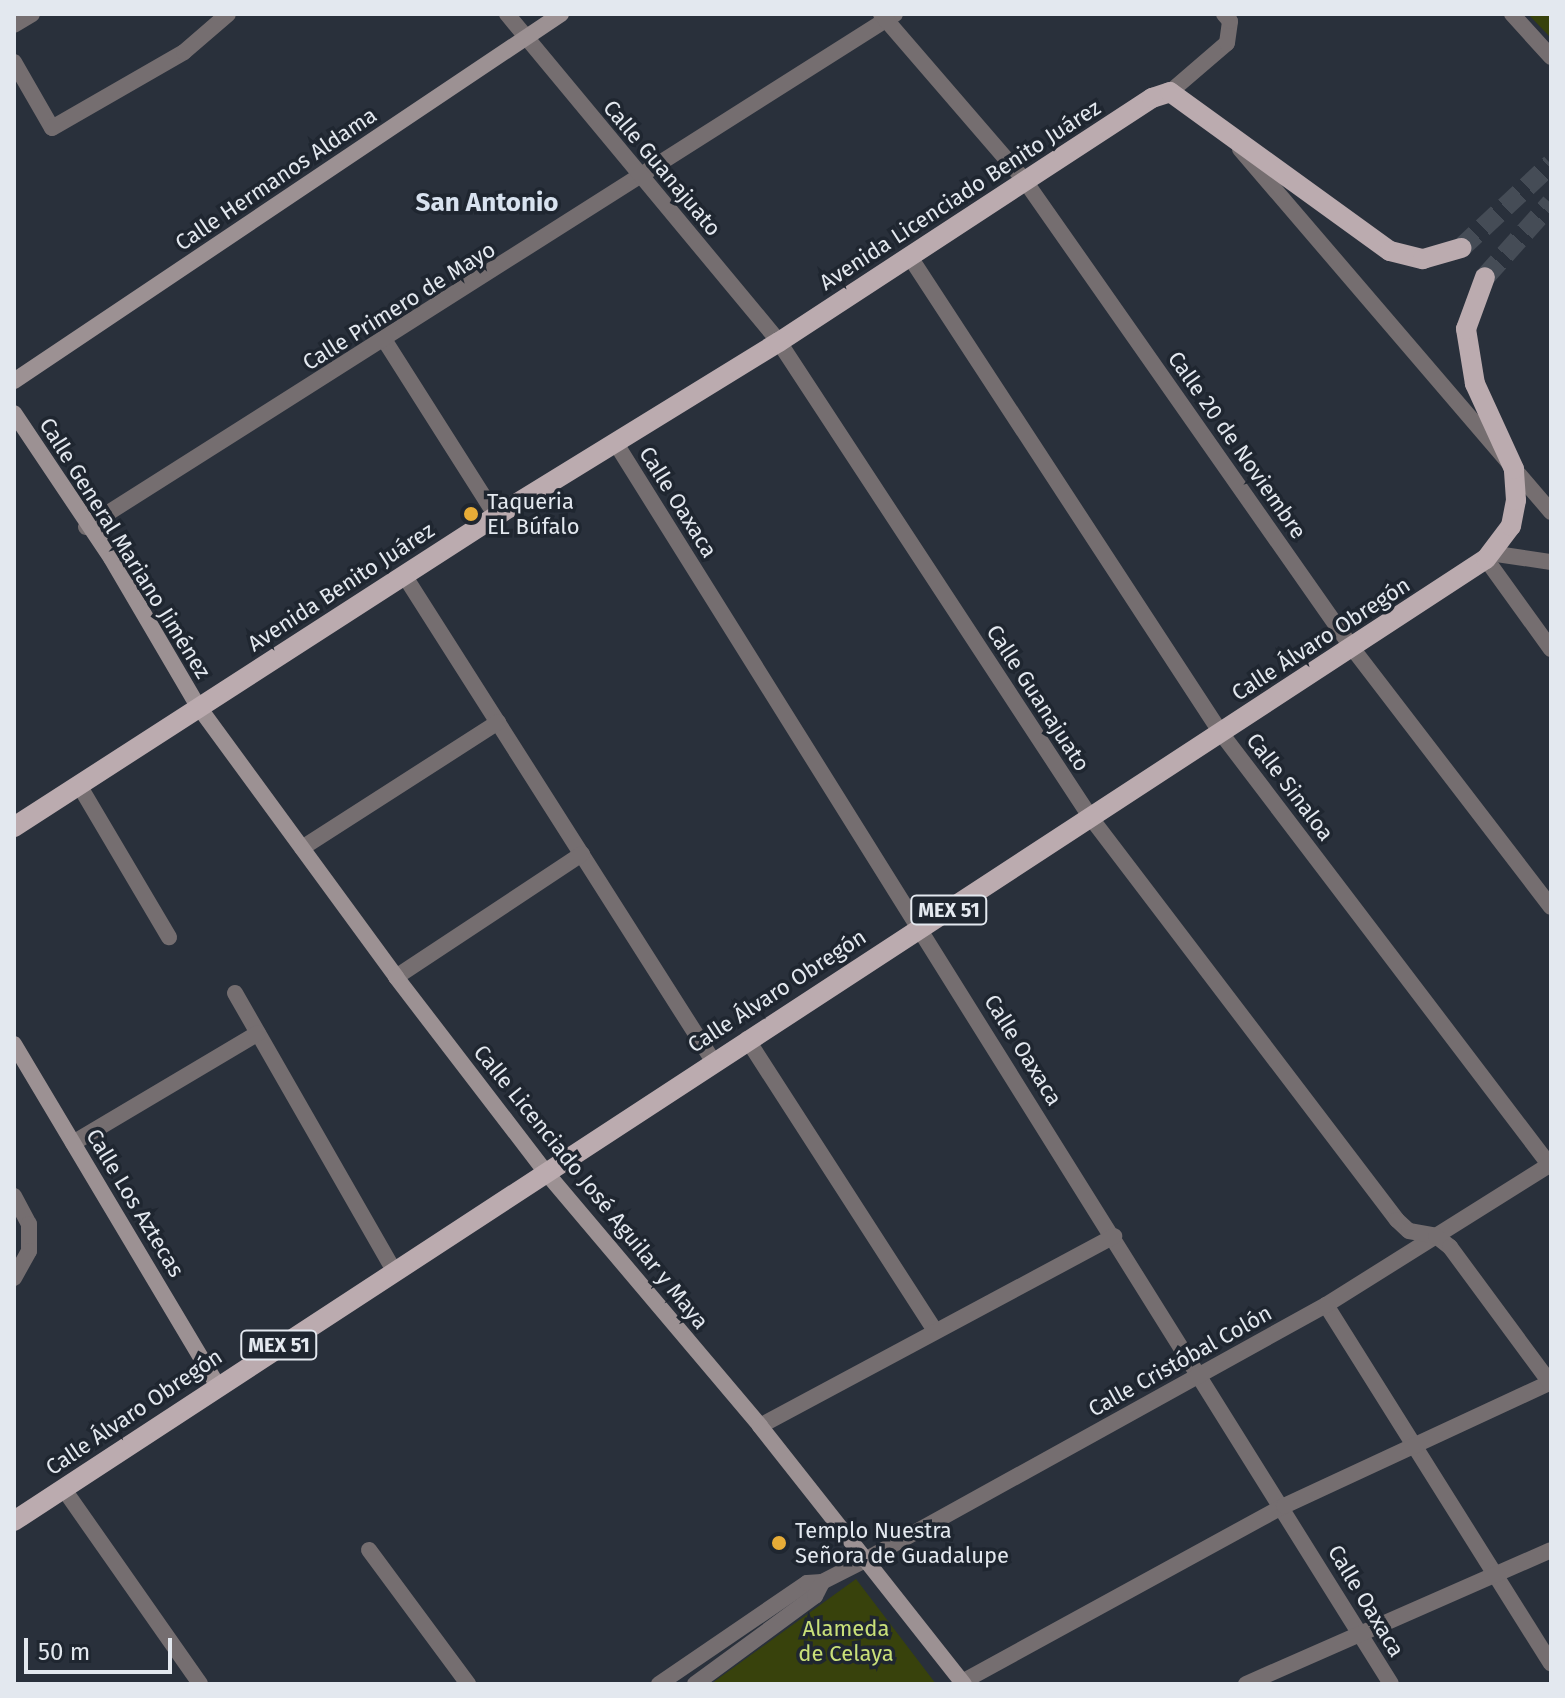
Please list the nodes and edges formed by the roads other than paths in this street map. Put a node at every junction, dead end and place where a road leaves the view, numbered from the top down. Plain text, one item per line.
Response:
1 (32, 14) edge
2 (228, 14) edge
3 (507, 14) edge
4 (561, 14) edge
5 (1224, 14) edge
6 (1512, 14) edge
7 (887, 16) edge
8 (14, 25) edge
9 (526, 38) junction
10 (1551, 57) edge
11 (14, 62) edge
12 (1170, 92) junction
13 (1229, 135) junction
14 (641, 179) junction
15 (1025, 181) junction
16 (1461, 248) tunnel mouth
17 (910, 257) junction
18 (1485, 277) tunnel mouth
19 (385, 341) junction
20 (779, 342) junction
21 (14, 381) edge
22 (14, 413) edge
23 (615, 442) junction
24 (1514, 469) junction
25 (1551, 512) edge
26 (496, 516) junction
27 (86, 527) junction
28 (1488, 556) junction
29 (1551, 562) edge
30 (404, 575) junction
31 (1353, 649) junction
32 (1551, 649) edge
33 (198, 706) junction
34 (498, 722) junction
35 (1221, 733) junction
36 (79, 785) junction
37 (1091, 818) junction
38 (14, 827) edge
39 (302, 848) junction
40 (582, 854) junction
41 (1551, 907) edge
42 (920, 928) junction
43 (169, 937) dead end
44 (396, 977) junction
45 (235, 993) dead end
46 (258, 1033) junction
47 (747, 1039) junction
48 (14, 1044) edge
49 (713, 1061) junction
50 (73, 1143) junction
51 (1550, 1165) edge
52 (544, 1170) junction
53 (14, 1196) edge
54 (1114, 1236) junction
55 (1436, 1236) junction
56 (393, 1269) junction
57 (14, 1278) edge
58 (1326, 1305) junction
59 (935, 1331) junction
60 (1201, 1374) junction
61 (1551, 1383) edge
62 (218, 1386) junction
63 (760, 1426) junction
64 (1417, 1444) junction
65 (63, 1488) junction
66 (1284, 1506) junction
67 (14, 1521) edge
68 (369, 1550) dead end
69 (1551, 1550) edge
70 (867, 1559) junction
71 (1497, 1574) junction
72 (822, 1582) junction
73 (1360, 1634) junction
74 (1551, 1663) edge
75 (963, 1683) edge
76 (200, 1684) edge
77 (468, 1684) edge
78 (659, 1684) edge
79 (695, 1684) edge
80 (1246, 1684) edge
81 (1391, 1684) edge

1 - 8 street
2 - 11 street
3 - 9 street, Calle Guanajuato
4 - 9 main road, Calle Hermanos Aldama
5 - 12 street
6 - 10 street
7 - 14 street, Calle Primero de Mayo
7 - 15 street, Calle 20 de Noviembre
9 - 14 street, Calle Guanajuato
9 - 21 main road, Calle Hermanos Aldama
12 - 13 main road
12 - 15 main road, Avenida Licenciado Benito Juárez
13 - 16 main road
13 - 24 street
14 - 19 street, Calle Primero de Mayo
14 - 20 street, Calle Guanajuato
15 - 17 main road, Avenida Licenciado Benito Juárez
15 - 31 street, Calle 20 de Noviembre
17 - 20 main road, Avenida Licenciado Benito Juárez
17 - 35 street, Calle Sinaloa
18 - 24 main road
19 - 26 street
19 - 27 street, Calle Primero de Mayo
20 - 23 main road, Avenida Benito Juárez
20 - 37 street, Calle Guanajuato
22 - 27 main road, Calle General Mariano Jiménez
23 - 26 main road, Avenida Benito Juárez
23 - 42 street, Calle Oaxaca
24 - 25 street
24 - 28 main road, Calle Álvaro Obregón
26 - 30 main road, Avenida Benito Juárez
27 - 33 main road, Calle General Mariano Jiménez
28 - 29 street
28 - 31 main road, Calle Álvaro Obregón
28 - 32 street
30 - 33 main road, Avenida Benito Juárez
30 - 34 street
31 - 35 main road, Calle Álvaro Obregón / MEX 51
31 - 41 street, Calle 20 de Noviembre
33 - 36 main road, Avenida Benito Juárez
33 - 39 main road, Calle Licenciado José Aguilar y Maya
34 - 39 street
34 - 40 street
35 - 37 main road, Calle Álvaro Obregón / MEX 51
35 - 51 street, Calle Sinaloa
36 - 38 main road, Avenida Benito Juárez
36 - 43 street
37 - 42 main road, Calle Álvaro Obregón / MEX 51
37 - 55 street, Calle Guanajuato
39 - 44 main road, Calle Licenciado José Aguilar y Maya
40 - 44 street
40 - 49 street
42 - 47 main road, Calle Álvaro Obregón / MEX 51
42 - 54 street, Calle Oaxaca
44 - 52 main road, Calle Licenciado José Aguilar y Maya
45 - 46 street
46 - 50 street
46 - 56 street
47 - 49 main road, Calle Álvaro Obregón / MEX 51
47 - 59 street
48 - 50 main road, Calle Los Aztecas
49 - 52 main road, Calle Álvaro Obregón / MEX 51
50 - 62 main road, Calle Los Aztecas
51 - 55 street, Calle Cristóbal Colón
52 - 56 main road, Calle Álvaro Obregón / MEX 51
52 - 63 main road, Calle Licenciado José Aguilar y Maya
53 - 57 street
54 - 59 street
54 - 60 street, Calle Oaxaca
55 - 58 street, Calle Cristóbal Colón
55 - 61 street, Calle Guanajuato
56 - 62 main road, Calle Álvaro Obregón / MEX 51
58 - 60 street, Calle Cristóbal Colón
58 - 64 street
59 - 63 street
60 - 66 street, Calle Oaxaca
60 - 70 street, Calle Cristóbal Colón
61 - 64 street
62 - 65 main road, Calle Álvaro Obregón / MEX 51
63 - 70 main road, Calle Licenciado José Aguilar y Maya
64 - 66 street
64 - 71 street
65 - 67 main road, Calle Álvaro Obregón / MEX 51
65 - 76 street
66 - 73 street, Calle Oaxaca
66 - 75 street
68 - 77 street
69 - 71 street
70 - 72 street, Calle Cristóbal Colón
70 - 75 main road, Calle Licenciado José Aguilar y Maya
71 - 73 street
71 - 74 street
72 - 78 street
72 - 79 street
73 - 80 street
73 - 81 street, Calle Oaxaca

